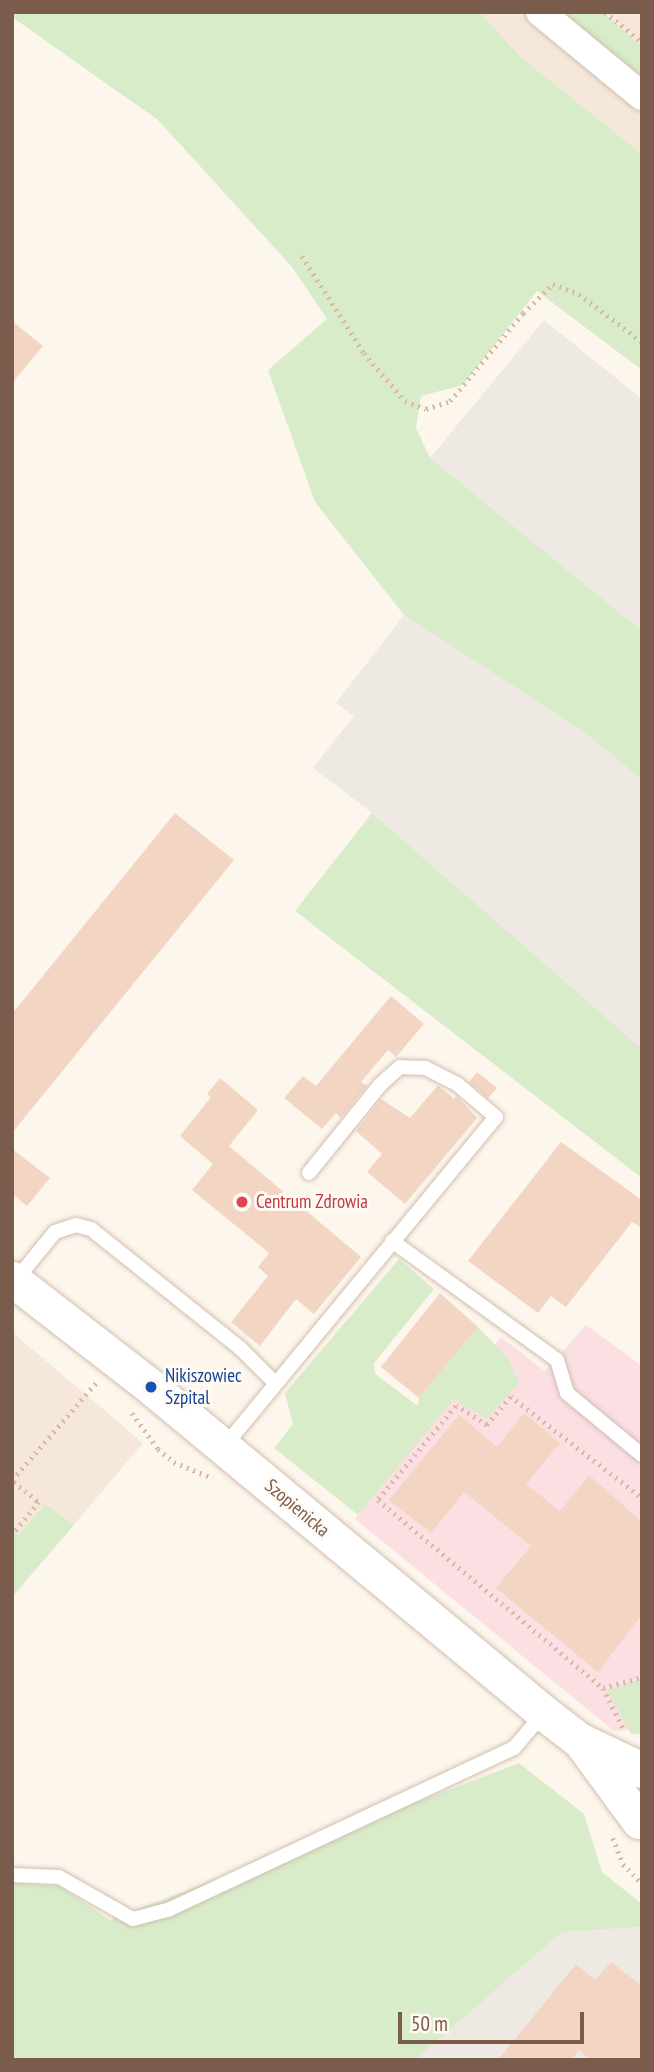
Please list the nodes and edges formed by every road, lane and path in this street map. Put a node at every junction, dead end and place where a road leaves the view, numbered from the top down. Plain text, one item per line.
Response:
1 (540, 12) edge
2 (606, 12) edge
3 (642, 42) edge
4 (642, 96) edge
5 (302, 256) dead end
6 (642, 342) edge
7 (309, 1173) dead end
8 (392, 1241) junction
9 (13, 1280) edge
10 (96, 1383) dead end
11 (275, 1383) junction
12 (135, 1416) dead end
13 (642, 1455) edge
14 (217, 1463) junction
15 (13, 1481) edge
16 (641, 1496) edge
17 (15, 1532) dead end
18 (642, 1676) edge
19 (603, 1689) junction
20 (544, 1713) junction
21 (627, 1735) dead end
22 (579, 1740) junction
23 (642, 1770) edge
24 (641, 1824) edge
25 (12, 1875) edge

1 - 4 street
2 - 3 path
5 - 6 path
7 - 8 lane
8 - 11 lane
8 - 13 lane
9 - 11 lane
9 - 14 street, Szopienicka
10 - 15 path
11 - 14 lane
12 - 14 path
14 - 20 street, Szopienicka
15 - 17 path
16 - 19 path
18 - 19 path
19 - 21 path
20 - 22 street, Szopienicka
20 - 25 lane
22 - 23 street, Szopienicka
22 - 24 street, Szopienicka

